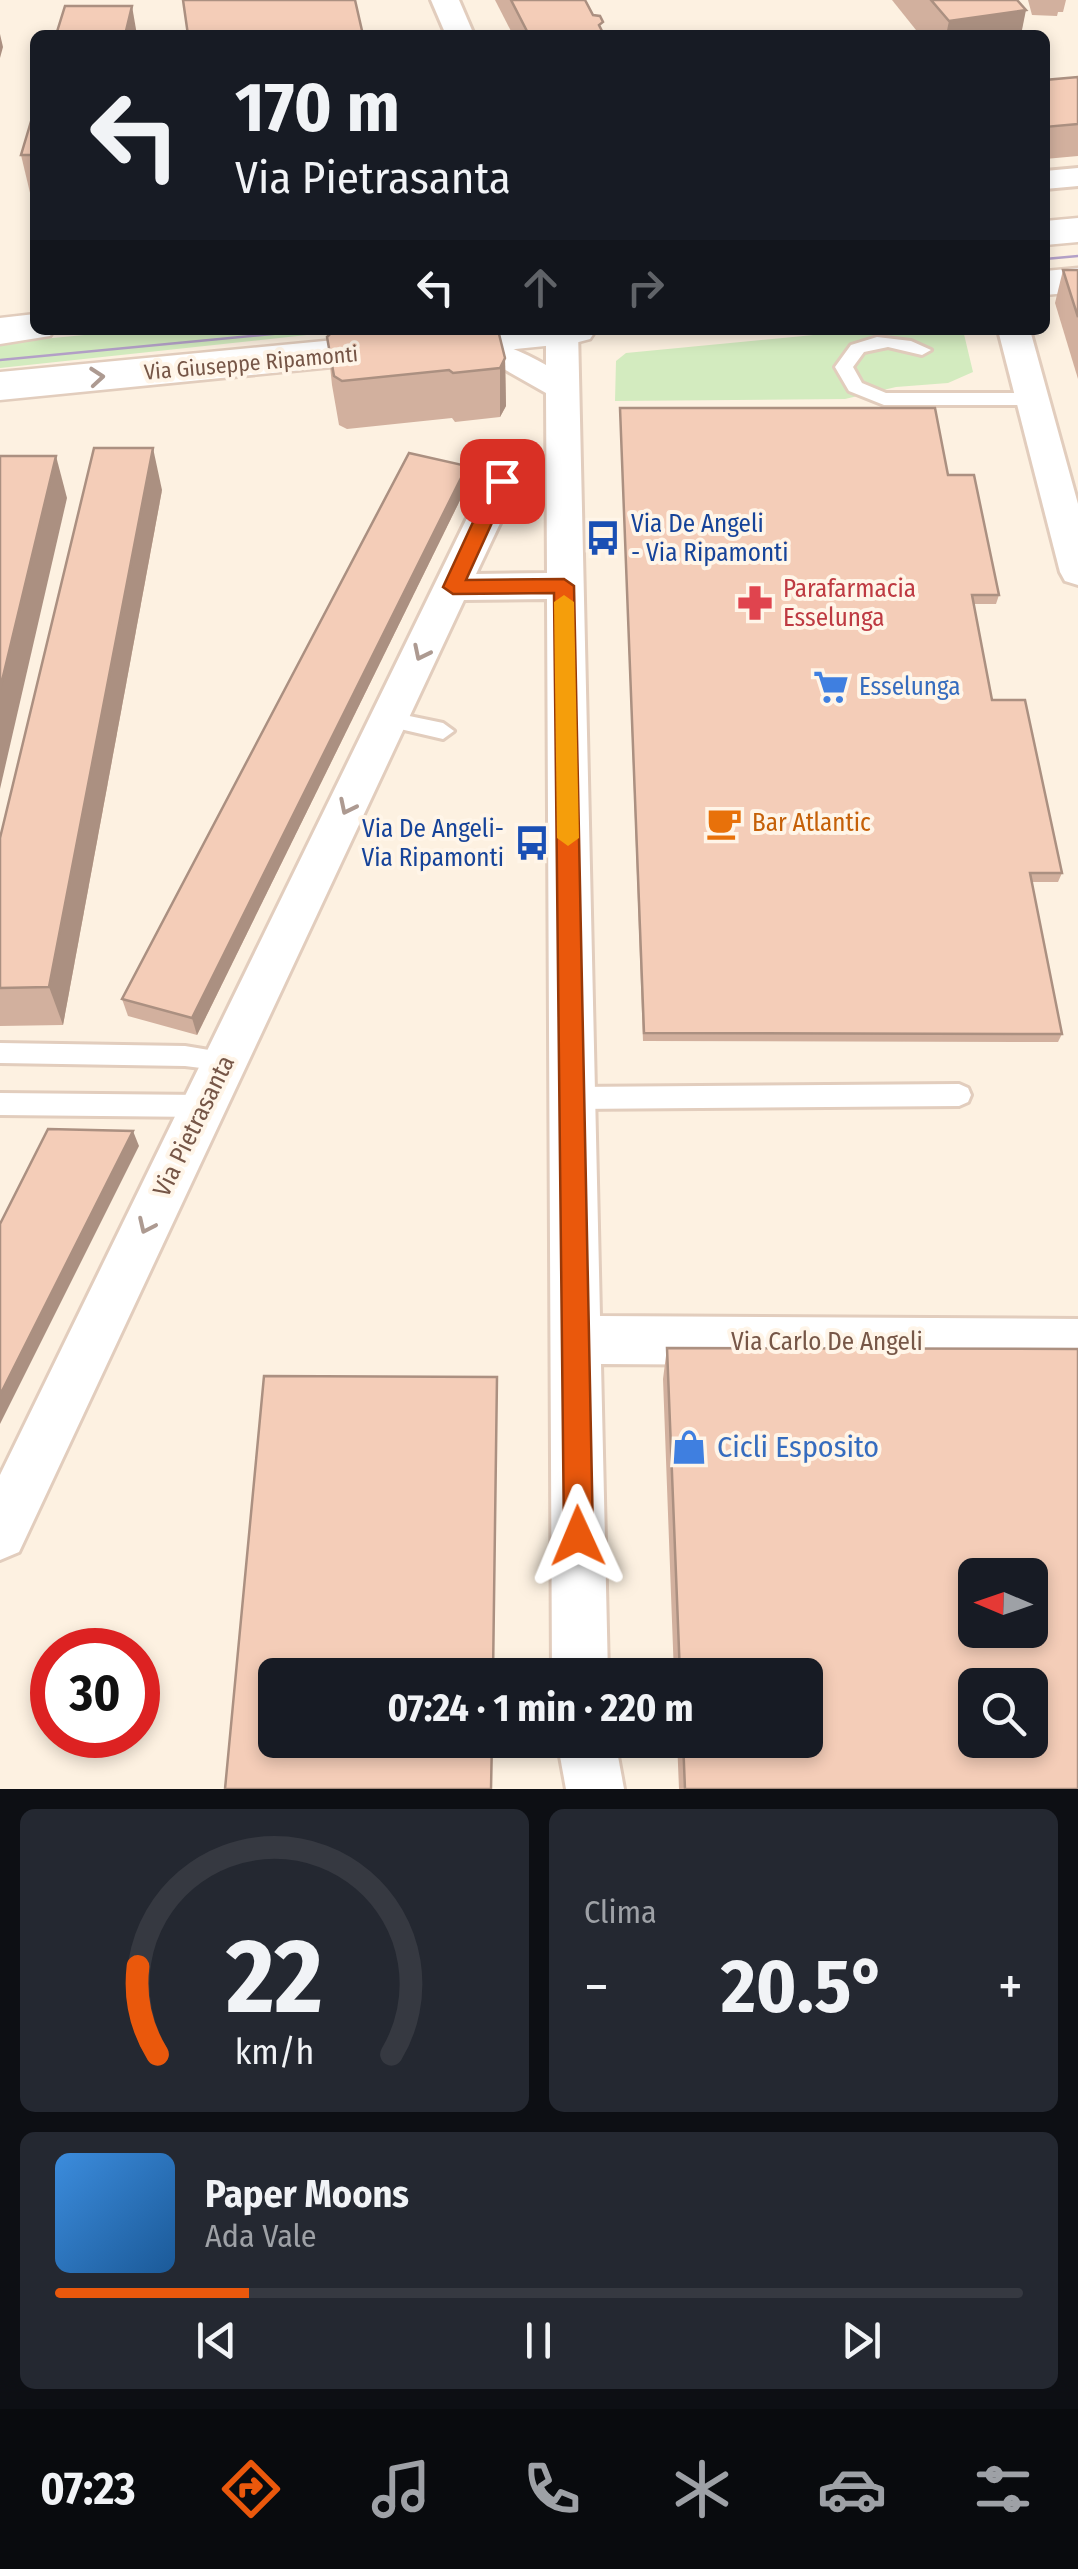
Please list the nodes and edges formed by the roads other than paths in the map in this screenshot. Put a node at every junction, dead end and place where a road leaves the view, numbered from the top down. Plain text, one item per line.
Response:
1 (444, 0) edge
2 (458, 30) edge
3 (1078, 178) edge
4 (1050, 180) edge
5 (1078, 230) edge
6 (1050, 233) edge
7 (1078, 280) edge
8 (1050, 283) edge
9 (30, 328) edge
10 (0, 331) edge
11 (527, 335) edge
12 (562, 335) edge
13 (1015, 335) edge
14 (448, 344) junction
15 (922, 350) dead end
16 (0, 386) edge
17 (564, 389) junction
18 (1033, 399) junction
19 (502, 481) dead end
20 (1078, 572) edge
21 (564, 586) junction
22 (453, 587) junction
23 (390, 720) junction
24 (443, 730) dead end
25 (0, 1053) edge
26 (225, 1060) junction
27 (959, 1095) dead end
28 (572, 1098) junction
29 (203, 1106) junction
30 (3, 1110) edge
31 (576, 1340) junction
32 (1078, 1344) edge
33 (0, 1533) edge
34 (580, 1658) edge
35 (573, 1758) edge
36 (590, 1758) edge
37 (569, 1789) edge
38 (596, 1789) edge

1 - 2 street
3 - 4 street
5 - 6 street
7 - 8 street
9 - 10 street
11 - 14 street, Via Giuseppe Ripamonti
12 - 17 street
13 - 18 street
16 -> 14 street, Via Giuseppe Ripamonti
14 - 17 street
15 - 18 lane
17 - 21 street
18 - 20 street
19 - 22 street, Via Pietrasanta
21 - 22 street
21 - 28 street
22 -> 23 street, Via Pietrasanta
23 - 24 lane
23 -> 26 street, Via Pietrasanta
25 - 26 lane
26 - 29 street, Via Pietrasanta
27 - 28 lane
28 - 31 street
29 - 30 lane
29 -> 33 street, Via Pietrasanta
31 - 32 street, Via Carlo De Angeli
31 - 34 street
35 - 37 street
36 - 38 street

